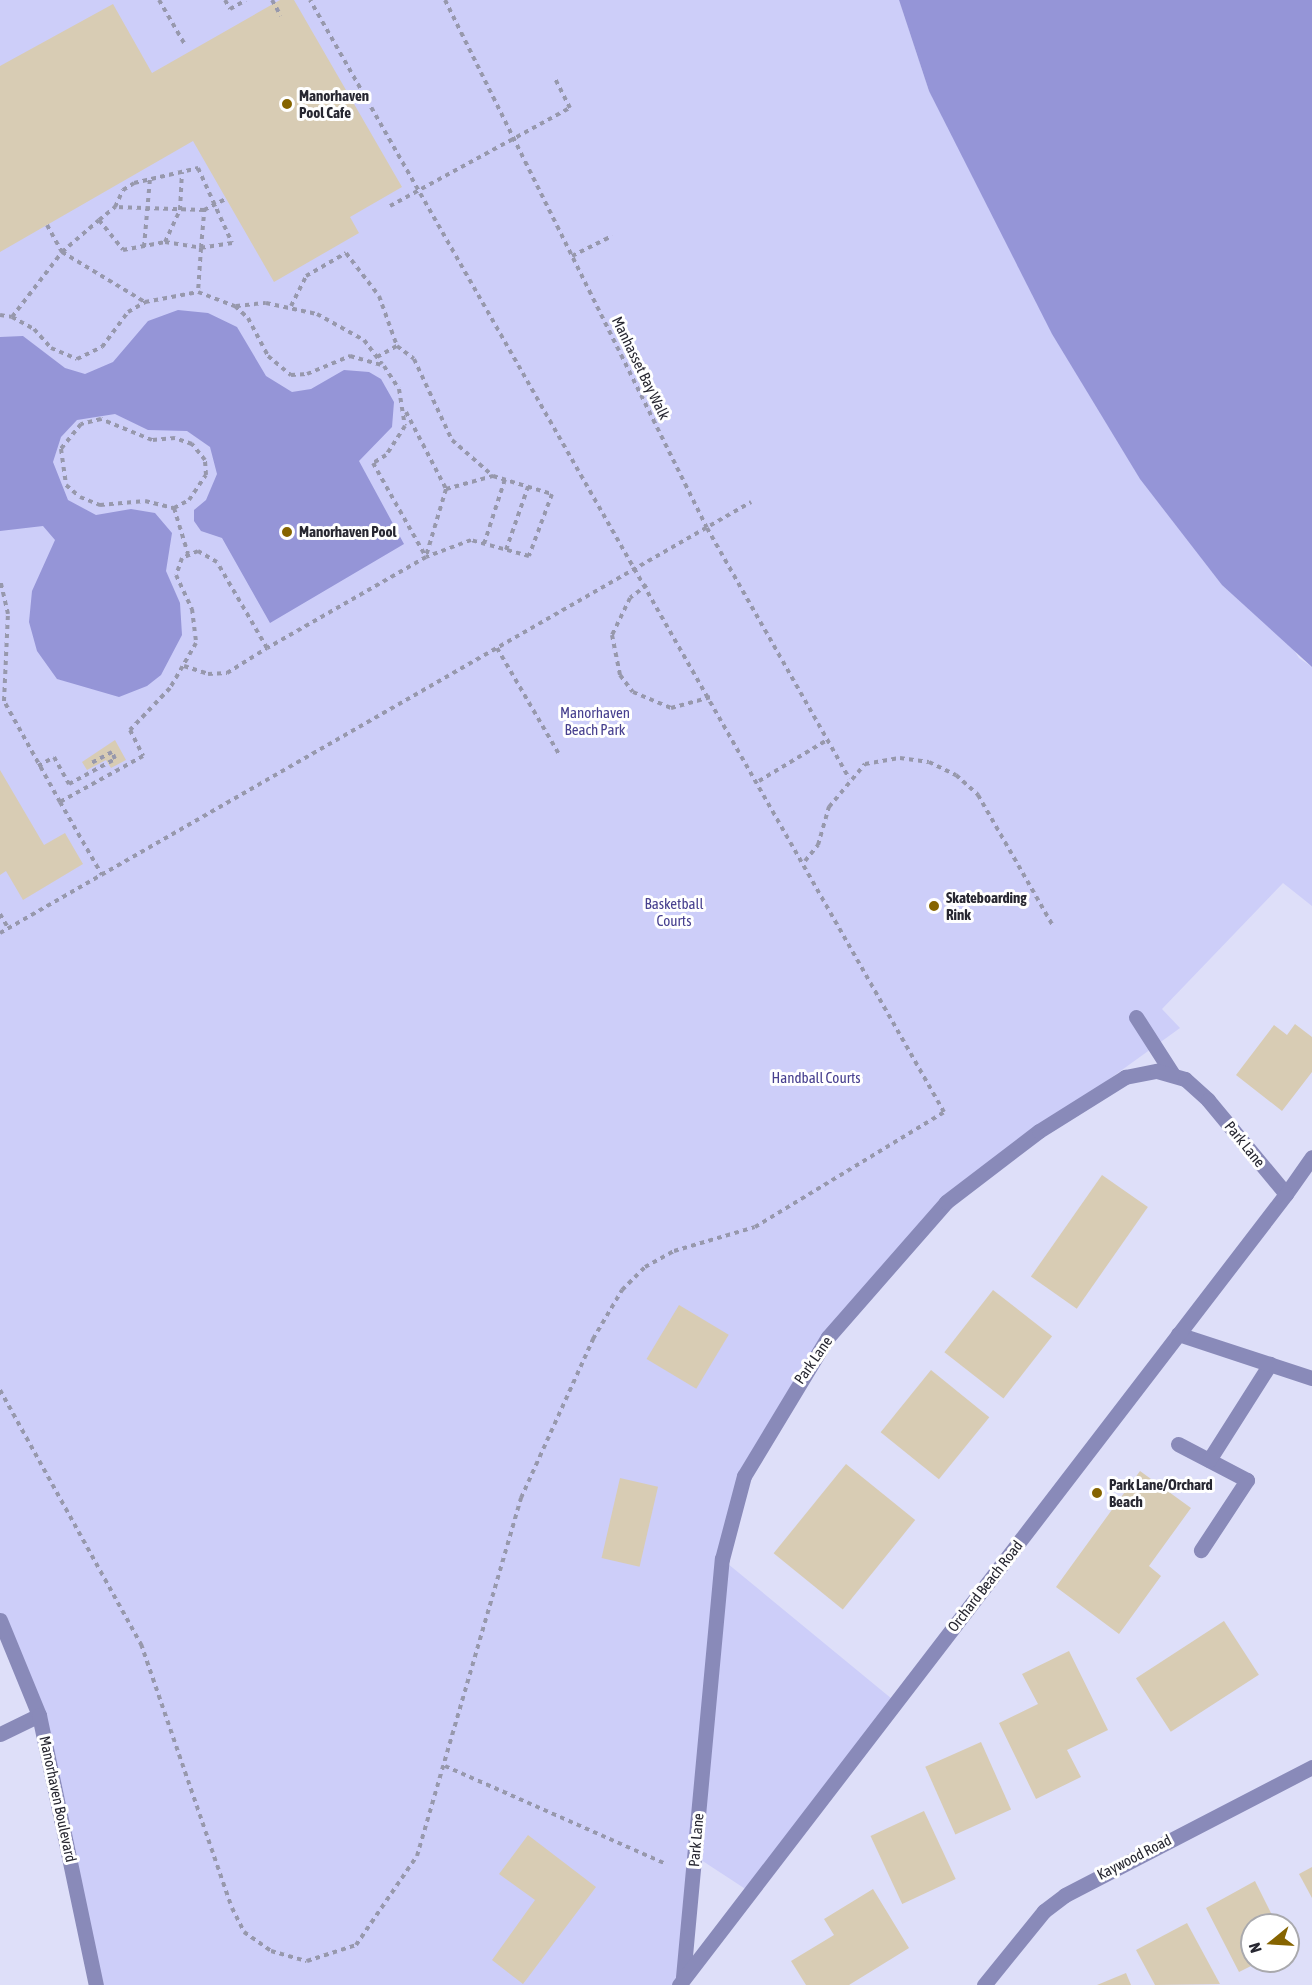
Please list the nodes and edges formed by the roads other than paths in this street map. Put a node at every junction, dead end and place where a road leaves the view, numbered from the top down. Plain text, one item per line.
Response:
1 (1136, 1017) dead end
2 (1172, 1073) junction
3 (1312, 1157) edge
4 (1286, 1194) junction
5 (1178, 1334) junction
6 (1270, 1364) junction
7 (1312, 1378) edge
8 (1178, 1444) dead end
9 (1209, 1460) junction
10 (1201, 1550) dead end
11 (0, 1620) edge
12 (39, 1715) junction
13 (0, 1734) edge
14 (1312, 1767) edge
15 (681, 1981) edge
16 (96, 1985) edge
17 (668, 1985) edge
18 (984, 1985) edge

1 - 2 street
2 - 4 street, Park Lane
2 - 15 street, Park Lane
3 - 4 street, Orchard Beach Road
4 - 5 street, Orchard Beach Road
5 - 6 street
5 - 15 street, Orchard Beach Road
6 - 7 street
6 - 9 street
8 - 9 street
9 - 10 street
11 - 12 street, Manorhaven Boulevard
12 - 13 street
12 - 16 street, Manorhaven Boulevard
14 - 18 street, Kaywood Road
15 - 17 street, Orchard Beach Road

